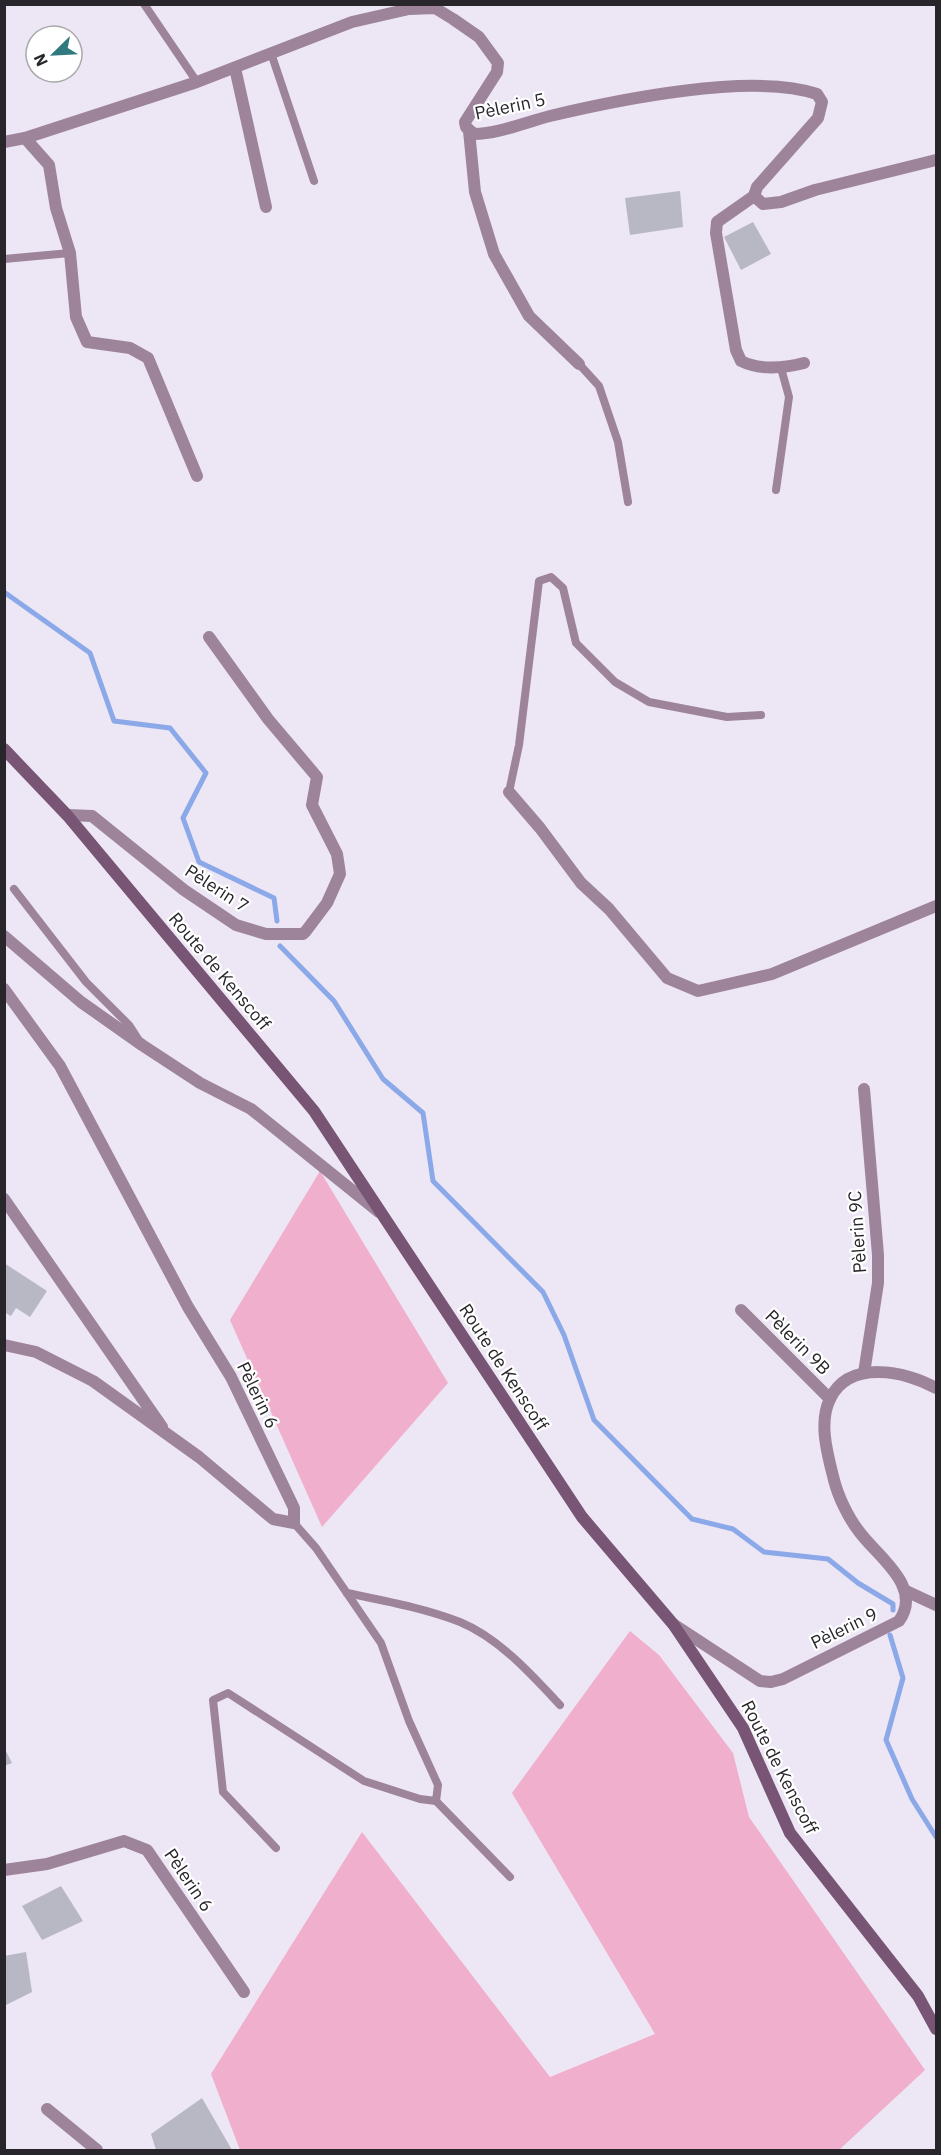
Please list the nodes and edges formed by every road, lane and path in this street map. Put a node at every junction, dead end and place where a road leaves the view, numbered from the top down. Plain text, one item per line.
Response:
1 (144, 4) edge
2 (435, 6) edge
3 (271, 53) junction
4 (235, 68) junction
5 (197, 82) junction
6 (469, 131) junction
7 (25, 138) junction
8 (4, 142) edge
9 (936, 160) edge
10 (314, 181) dead end
11 (754, 196) junction
12 (266, 207) dead end
13 (70, 253) junction
14 (4, 259) edge
15 (804, 363) dead end
16 (579, 364) joint
17 (781, 369) junction
18 (196, 476) dead end
19 (776, 489) dead end
20 (628, 502) dead end
21 (209, 637) dead end
22 (761, 715) dead end
23 (4, 749) edge
24 (509, 792) joint
25 (68, 815) junction
26 (14, 889) dead end
27 (936, 906) edge
28 (4, 936) edge
29 (4, 989) edge
30 (142, 1045) junction
31 (864, 1089) dead end
32 (4, 1199) edge
33 (382, 1215) junction
34 (741, 1310) dead end
35 (4, 1345) edge
36 (864, 1373) junction
37 (936, 1388) edge
38 (830, 1399) junction
39 (168, 1435) junction
40 (294, 1523) junction
41 (906, 1591) junction
42 (347, 1593) junction
43 (936, 1605) edge
44 (673, 1624) junction
45 (560, 1705) dead end
46 (436, 1801) junction
47 (276, 1848) dead end
48 (4, 1870) edge
49 (510, 1878) dead end
50 (244, 1992) dead end
51 (936, 2029) edge
52 (47, 2109) dead end
53 (97, 2151) edge

1 - 5 lane
2 - 3 street, Pèlerin 5
2 - 6 street, Pèlerin 5
3 - 4 street, Pèlerin 5
3 - 10 lane
4 - 5 street, Pèlerin 5
4 - 12 street
5 - 7 street, Pèlerin 5
6 - 11 street, Pèlerin 5
6 - 16 street
7 - 8 street, Pèlerin 5
7 - 13 street
9 - 11 street
11 - 17 street
13 - 14 lane
13 - 18 street
15 - 17 street
16 - 20 lane
17 - 19 lane
21 - 25 street, Pèlerin 7
22 - 24 lane
23 - 25 main road, Route de Kenscoff
24 - 27 street
25 - 33 main road, Route de Kenscoff
26 - 30 lane
28 - 30 street
29 - 40 street, Pèlerin 6
30 - 33 street
31 - 36 street, Pèlerin 9C
32 - 39 street
33 - 44 main road, Route de Kenscoff
34 - 38 street, Pèlerin 9B
35 - 39 street
36 - 37 street
36 - 38 street
38 - 41 street
39 - 40 street
40 - 42 lane
41 - 43 street
41 - 44 street, Pèlerin 9
42 - 45 lane
42 - 46 lane
44 - 51 main road, Route de Kenscoff
46 - 47 lane
46 - 49 lane
48 - 50 street, Pèlerin 6
52 - 53 street

